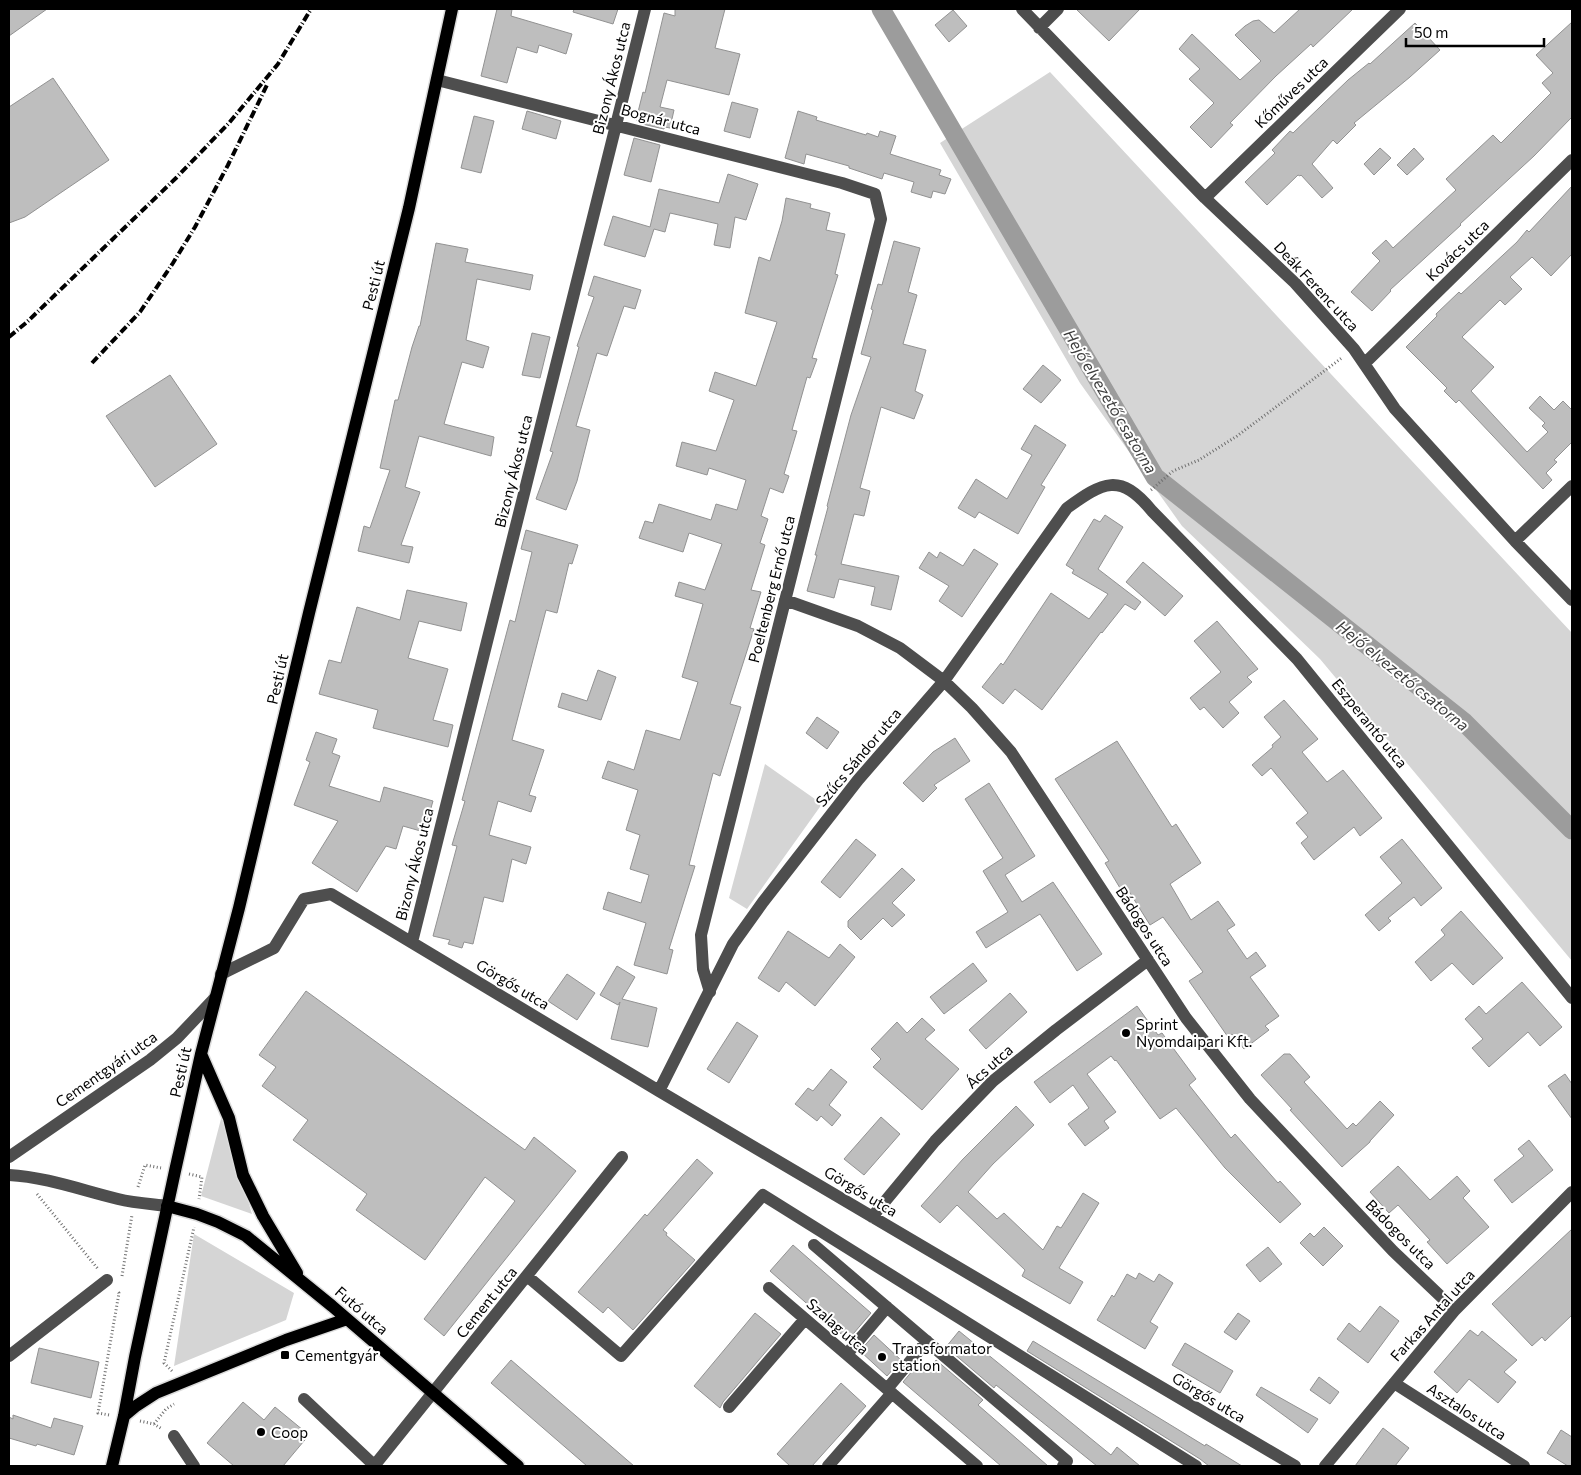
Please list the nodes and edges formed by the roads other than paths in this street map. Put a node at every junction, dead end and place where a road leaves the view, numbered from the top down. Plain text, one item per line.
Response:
1 (452, 9) edge
2 (645, 9) edge
3 (1022, 9) edge
4 (1058, 9) edge
5 (1400, 9) edge
6 (1039, 28) junction
7 (437, 80) junction
8 (616, 124) junction
9 (1572, 160) edge
10 (875, 194) joint
11 (1206, 198) junction
12 (1364, 364) junction
13 (1572, 486) edge
14 (1124, 487) joint
15 (1515, 541) junction
16 (785, 600) junction
17 (1572, 600) edge
18 (944, 682) junction
19 (412, 942) junction
20 (1148, 960) junction
21 (221, 974) junction
22 (710, 992) junction
23 (215, 998) junction
24 (1572, 998) edge
25 (201, 1054) junction
26 (659, 1091) junction
27 (9, 1157) edge
28 (622, 1157) dead end
29 (9, 1175) edge
30 (1572, 1192) edge
31 (167, 1206) junction
32 (872, 1217) junction
33 (814, 1245) dead end
34 (527, 1276) junction
35 (107, 1280) road end
36 (302, 1282) junction
37 (769, 1288) dead end
38 (887, 1307) junction
39 (1455, 1310) junction
40 (346, 1319) junction
41 (805, 1319) junction
42 (927, 1341) junction
43 (847, 1354) junction
44 (9, 1356) edge
45 (1394, 1382) junction
46 (889, 1391) junction
47 (434, 1394) junction
48 (304, 1399) dead end
49 (729, 1407) dead end
50 (124, 1417) junction
51 (174, 1436) road end
52 (112, 1466) edge
53 (194, 1466) edge
54 (375, 1466) edge
55 (518, 1466) edge
56 (828, 1466) edge
57 (977, 1466) edge
58 (1063, 1466) edge
59 (1196, 1466) edge
60 (1295, 1466) edge
61 (1324, 1466) edge
62 (1524, 1466) edge

1 - 7 main road, Pesti út
2 - 8 street, Bizony Ákos utca
3 - 6 street, Deák Ferenc utca
4 - 6 street
5 - 11 street, Kőműves utca
6 - 11 street, Deák Ferenc utca
7 - 8 street, Bognár utca
7 - 21 main road, Pesti út
8 - 10 street, Bognár utca
8 - 19 street, Bizony Ákos utca
9 - 12 street, Kovács utca
10 - 16 street, Poeltenberg Ernő utca
11 - 12 street, Deák Ferenc utca
12 - 15 street, Deák Ferenc utca
13 - 15 street
14 - 18 street, Szűcs Sándor utca
14 - 24 street, Eszperantó utca
15 - 17 street, Deák Ferenc utca
16 - 18 street, Bádogos utca
16 - 22 street, Poeltenberg Ernő utca
18 - 20 street, Bádogos utca
18 - 22 street, Szűcs Sándor utca
19 - 21 street, Görgős utca
19 - 26 street, Görgős utca
20 - 32 street, Ács utca
20 - 39 street, Bádogos utca
21 - 23 main road, Pesti út
22 - 26 street, Szűcs Sándor utca
23 - 25 main road, Pesti út
23 - 27 street, Cementgyári utca
25 - 31 main road, Pesti út
25 - 36 main road
26 - 32 street, Görgős utca
28 - 34 street, Cement utca
29 - 31 street
30 - 39 street, Farkas Antal utca
31 - 36 main road, Futó utca
31 - 50 main road, Pesti út
32 - 60 street, Görgős utca
33 - 38 street
34 - 47 street, Cement utca
34 - 59 street
35 - 44 street
36 - 40 main road, Futó utca
37 - 41 street, Szalag utca
38 - 42 street
38 - 43 street
39 - 45 street, Farkas Antal utca
40 - 47 main road, Futó utca
40 - 50 main road
41 - 43 street, Szalag utca
41 - 49 street
42 - 46 street
42 - 58 street
43 - 46 street, Szalag utca
45 - 61 street, Farkas Antal utca
45 - 62 street, Asztalos utca
46 - 56 street
46 - 57 street, Szalag utca
47 - 54 street, Cement utca
47 - 55 main road, Futó utca
48 - 54 street
50 - 52 main road, Pesti út
51 - 53 street

